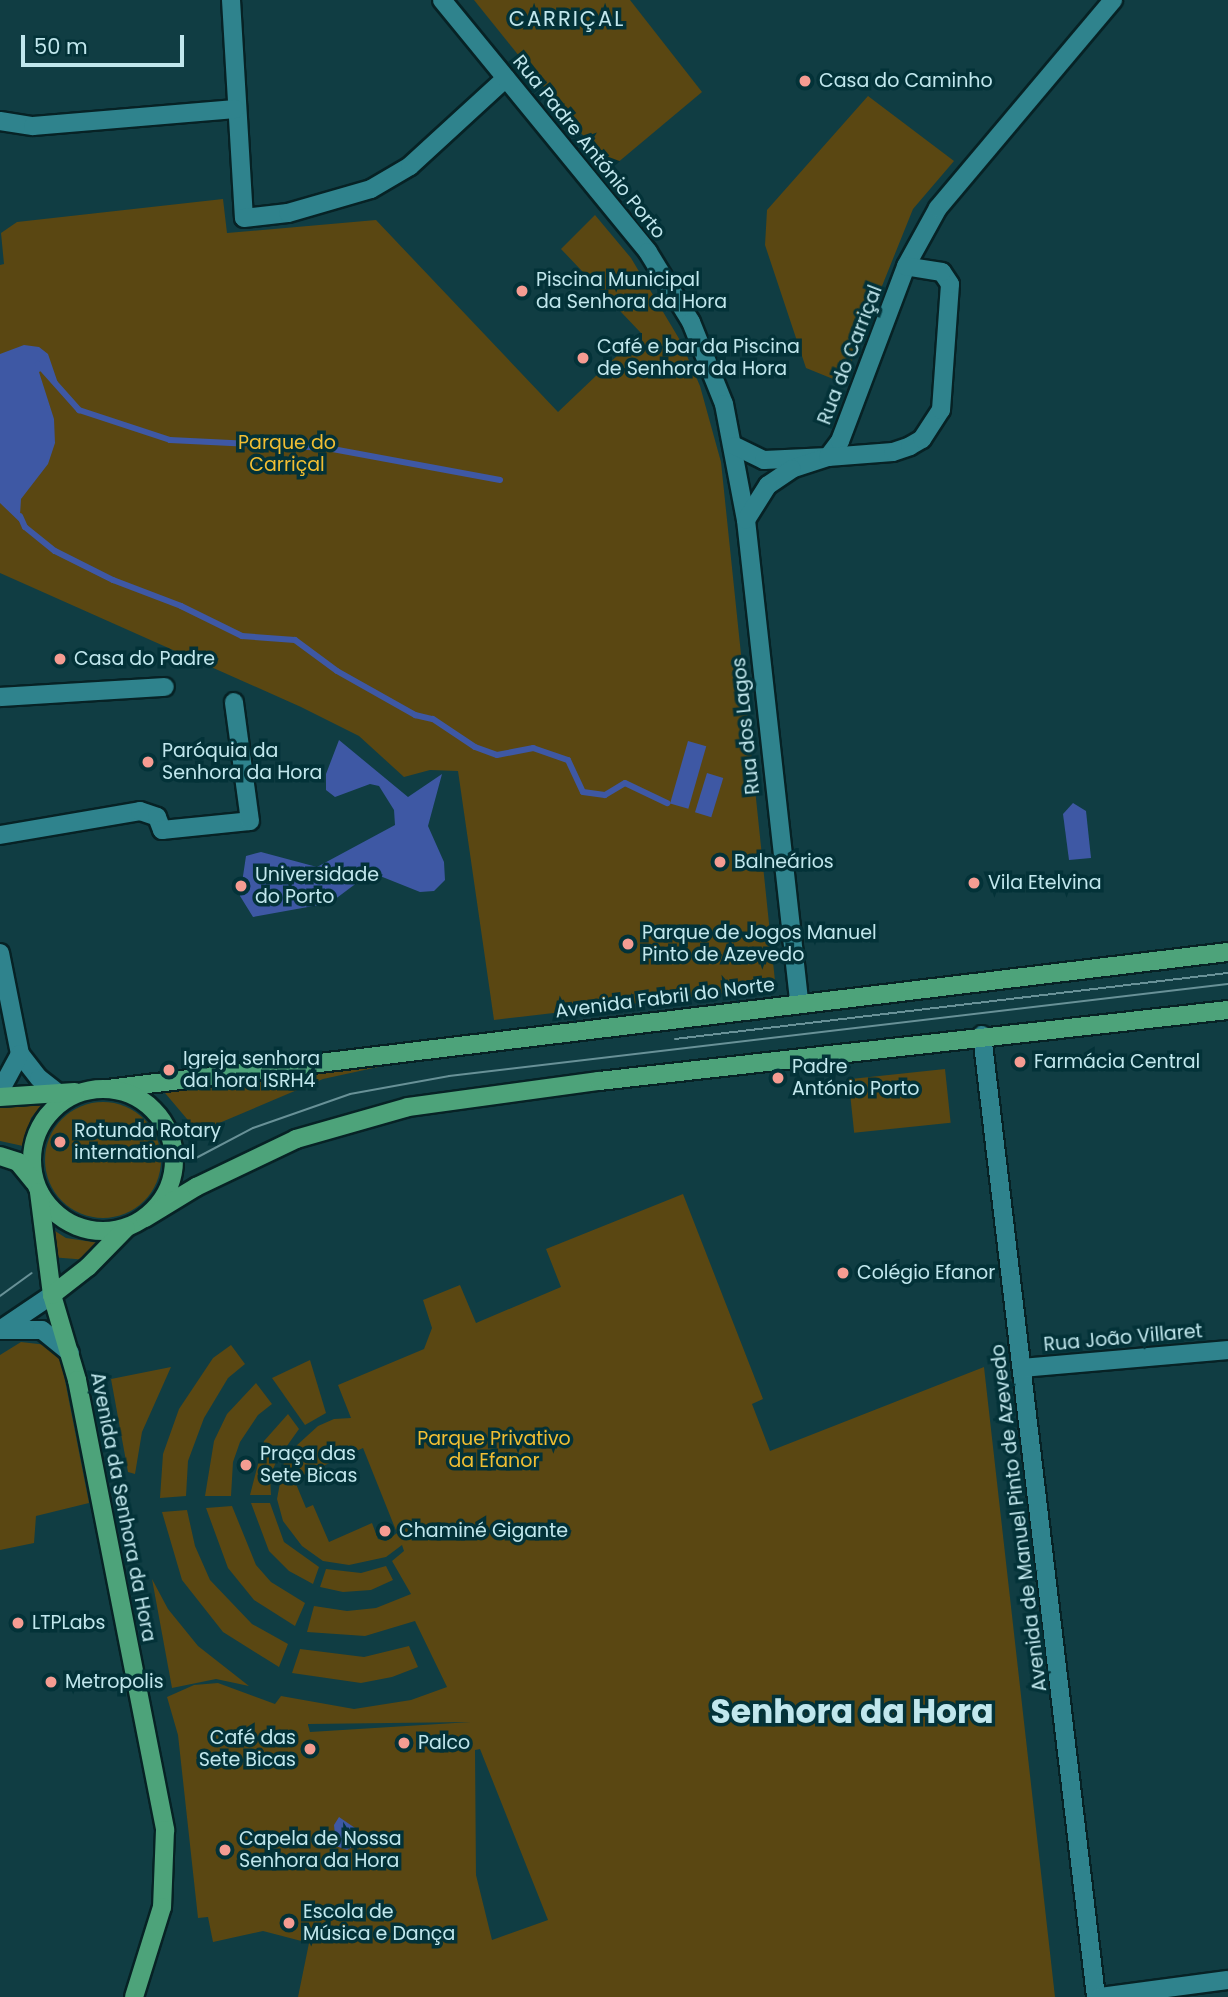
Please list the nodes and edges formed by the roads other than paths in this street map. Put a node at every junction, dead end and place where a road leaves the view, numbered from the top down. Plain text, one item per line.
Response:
1 (231, 0) edge
2 (442, 0) edge
3 (1113, 0) edge
4 (506, 78) junction
5 (235, 109) junction
6 (0, 121) edge
7 (906, 266) junction
8 (735, 446) junction
9 (828, 457) junction
10 (746, 520) junction
11 (165, 687) dead end
12 (0, 697) edge
13 (234, 702) dead end
14 (0, 835) edge
15 (1228, 952) edge
16 (0, 953) edge
17 (799, 1002) junction
18 (1228, 1010) edge
19 (982, 1035) junction
20 (20, 1054) junction
21 (107, 1089) junction
22 (82, 1092) junction
23 (58, 1093) junction
24 (0, 1094) edge
25 (0, 1156) edge
26 (37, 1187) junction
27 (145, 1219) junction
28 (125, 1228) junction
29 (71, 1281) junction
30 (52, 1295) junction
31 (0, 1330) edge
32 (1228, 1350) edge
33 (70, 1353) junction
34 (1023, 1368) junction
35 (1228, 1980) edge
36 (134, 1997) edge
37 (1098, 1997) edge

1 - 5 street
2 - 4 street, Rua Padre António Porto
3 - 7 street, Rua do Carriçal
4 - 5 street
4 - 8 street, Rua Padre António Porto
5 - 6 street
7 - 9 street, Rua do Carriçal
7 - 9 street, Rua do Carriçal
8 - 9 street, Rua do Carriçal
8 - 10 street, Rua dos Lagos
9 - 10 street, Rua do Carriçal
10 - 17 street, Rua dos Lagos
11 - 12 street
13 - 14 street
15 - 17 main road, Avenida Fabril do Norte
16 - 20 street
17 - 21 main road, Avenida Fabril do Norte
18 - 19 main road
19 - 27 main road
19 - 34 street, Avenida de Manuel Pinto de Azevedo
20 - 23 street
20 - 24 street
21 - 22 main road
21 - 27 main road
22 - 23 main road
22 - 26 main road
23 - 24 main road
25 - 26 main road
26 - 28 main road
26 - 30 main road, Avenida da Senhora da Hora
27 - 28 main road
28 - 29 main road
29 - 30 main road
29 - 33 main road, Avenida da Senhora da Hora
30 - 31 street
30 - 33 main road, Avenida da Senhora da Hora
31 - 33 street
32 - 34 street, Rua João Villaret
33 - 36 main road, Avenida da Senhora da Hora
34 - 37 street, Avenida de Manuel Pinto de Azevedo
35 - 37 street

